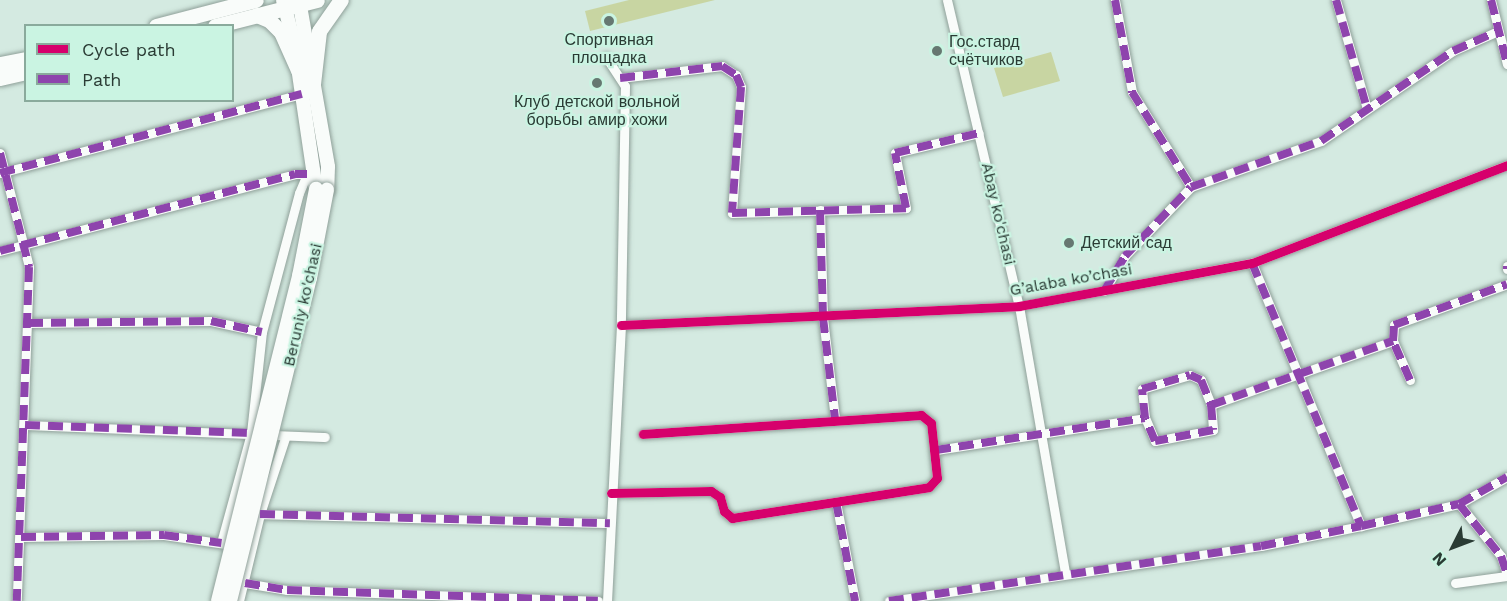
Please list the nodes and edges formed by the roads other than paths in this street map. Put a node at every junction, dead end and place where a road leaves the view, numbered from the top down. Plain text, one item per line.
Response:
1 (317, 0) edge
2 (340, 0) edge
3 (947, 0) edge
4 (1115, 0) edge
5 (1336, 0) edge
6 (1491, 0) edge
7 (292, 3) edge
8 (256, 8) edge
9 (167, 24) edge
10 (220, 24) edge
11 (1498, 31) junction
12 (1504, 41) edge
13 (606, 57) dead end
14 (24, 59) edge
15 (0, 64) edge
16 (1507, 64) edge
17 (298, 70) junction
18 (24, 72) edge
19 (0, 78) edge
20 (620, 78) junction
21 (310, 90) junction
22 (1367, 110) junction
23 (979, 133) junction
24 (0, 153) edge
25 (1507, 165) edge
26 (317, 170) junction
27 (2, 172) edge
28 (1191, 187) junction
29 (322, 190) junction
30 (820, 210) junction
31 (24, 244) junction
32 (0, 251) edge
33 (1252, 262) junction
34 (1507, 284) edge
35 (1104, 291) junction
36 (1020, 306) junction
37 (823, 318) junction
38 (28, 323) junction
39 (621, 325) junction
40 (262, 332) junction
41 (1394, 341) junction
42 (1299, 375) junction
43 (1410, 381) dead end
44 (1212, 405) junction
45 (1145, 418) junction
46 (835, 419) junction
47 (25, 425) junction
48 (251, 433) junction
49 (1041, 433) junction
50 (643, 434) dead end
51 (325, 437) dead end
52 (285, 438) junction
53 (936, 450) junction
54 (1507, 477) edge
55 (611, 493) junction
56 (836, 502) junction
57 (1459, 504) junction
58 (260, 514) junction
59 (610, 523) junction
60 (1361, 526) junction
61 (21, 537) junction
62 (221, 543) junction
63 (251, 550) junction
64 (1065, 572) junction
65 (1507, 575) edge
66 (245, 583) junction
67 (1455, 583) dead end
68 (17, 601) edge
69 (218, 601) edge
70 (230, 601) edge
71 (239, 601) edge
72 (598, 601) edge
73 (607, 601) edge
74 (855, 601) edge
75 (889, 601) edge

1 - 7 main road
2 - 21 main road
3 - 23 street, Abay ko'chasi
4 - 28 street
5 - 22 street
6 - 11 street
7 - 8 main road
7 - 17 main road, Beruniy ko'chasi
7 - 21 main road, Beruniy ko'chasi
8 - 9 main road
8 - 10 main road
8 - 17 main road
11 - 12 street
11 - 22 street
12 - 16 street
13 - 20 street
14 - 15 main road
17 - 21 main road, Beruniy ko'chasi
18 - 19 main road
20 - 30 street
20 - 39 street
21 - 26 main road, Beruniy ko'chasi
21 - 27 street
22 - 28 street
23 - 30 street
23 - 36 street, Abay ko'chasi
24 - 27 street
25 - 33 street, G’alaba ko’chasi
26 - 29 main road, Beruniy ko'chasi
26 - 31 street
26 - 40 street
27 - 31 street
28 - 35 street
29 - 69 main road, Beruniy ko'chasi, bridge
29 - 70 main road, Beruniy ko'chasi, bridge
30 - 37 street
31 - 32 street
31 - 38 street
33 - 35 street, G’alaba ko’chasi
33 - 42 street
34 - 41 street
35 - 36 street, G’alaba ko’chasi
36 - 37 street, G’alaba ko’chasi
36 - 49 street, Abay ko'chasi
37 - 39 street, G’alaba ko’chasi
37 - 46 street
38 - 40 street
38 - 47 street
39 - 55 street
40 - 48 street
41 - 42 street
41 - 43 street
42 - 44 street
42 - 60 street
44 - 45 street
44 - 45 street
45 - 49 street
46 - 50 street
46 - 53 street
47 - 48 street
47 - 61 street
48 - 52 street
48 - 62 street
49 - 53 street
49 - 64 street, Abay ko'chasi
51 - 52 street
52 - 58 street
53 - 56 street
54 - 57 street
55 - 56 street
55 - 59 street
56 - 74 street
57 - 60 street
57 - 65 street
58 - 59 street
58 - 63 street
59 - 73 street
60 - 64 street
61 - 62 street
61 - 68 street
62 - 63 street
63 - 66 street
64 - 75 street
65 - 67 street
66 - 71 street
66 - 72 street

